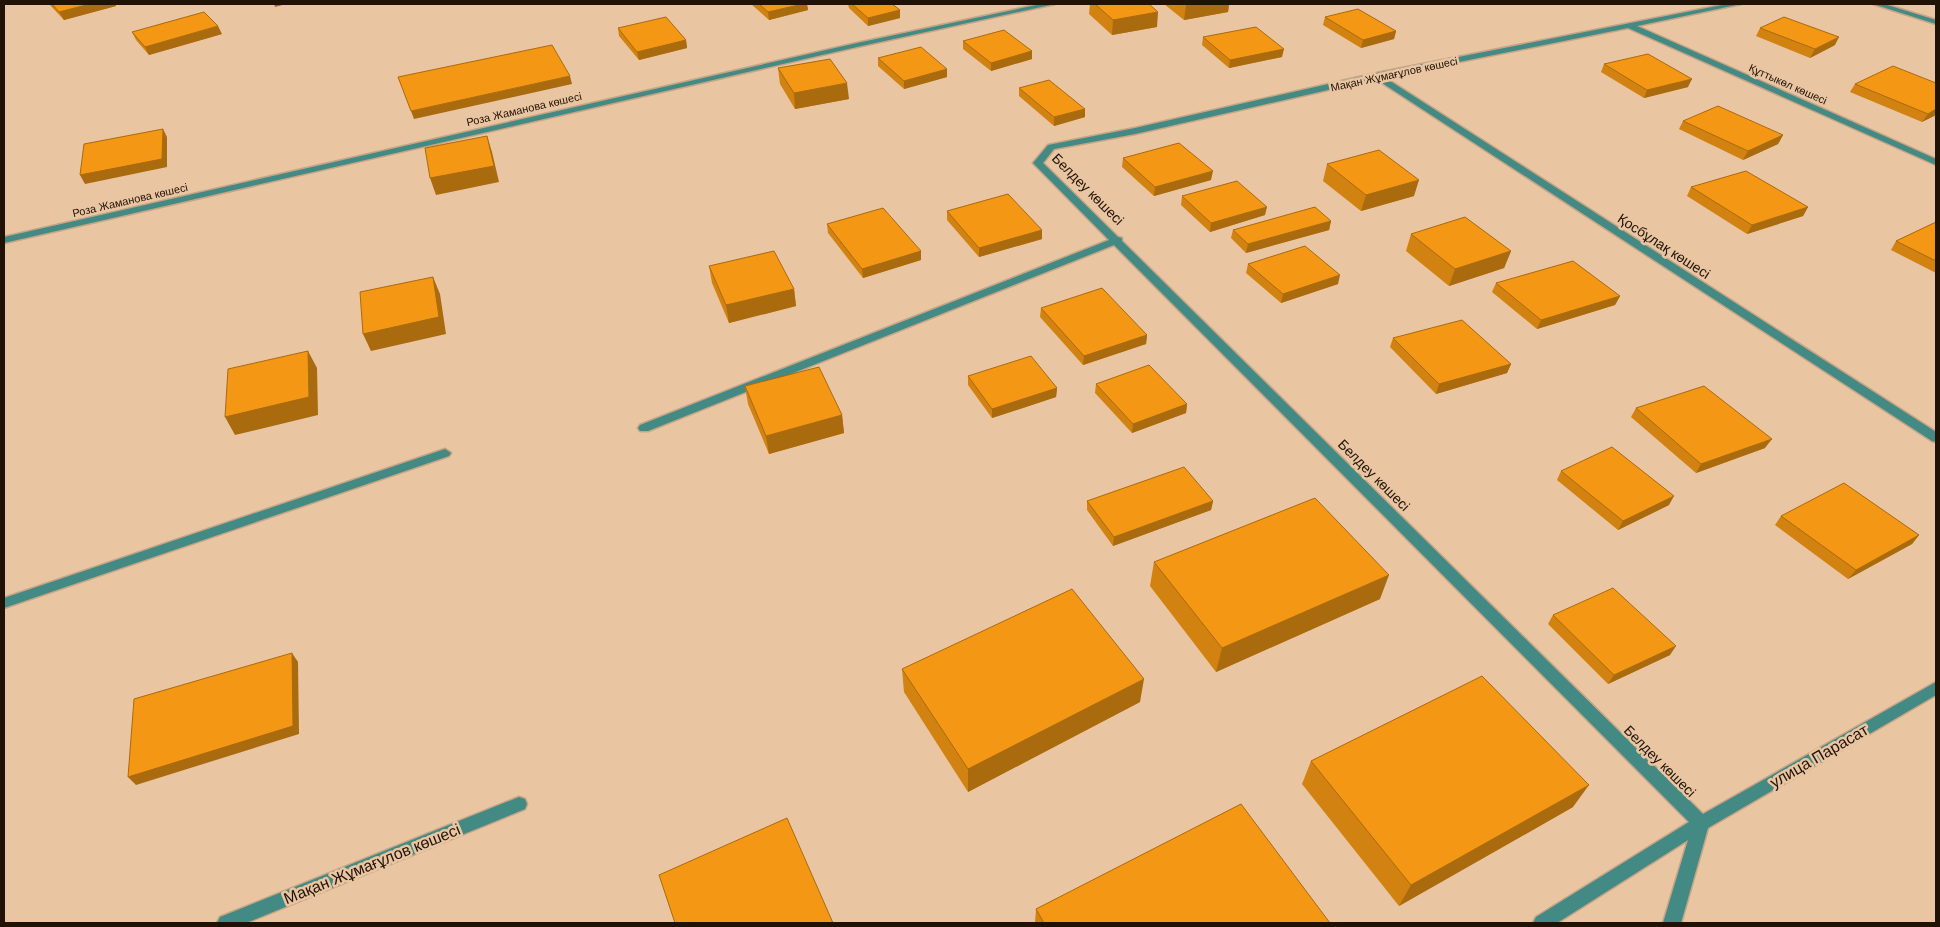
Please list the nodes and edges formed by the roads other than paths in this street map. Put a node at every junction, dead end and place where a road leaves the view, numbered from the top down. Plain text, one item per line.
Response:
1 (1051, 4) edge
2 (1737, 4) edge
3 (1878, 4) edge
4 (1936, 22) edge
5 (1630, 26) junction
6 (1378, 76) junction
7 (1051, 147) joint
8 (1936, 162) edge
9 (4, 240) edge
10 (1118, 240) junction
11 (644, 428) dead end
12 (1936, 438) edge
13 (446, 453) dead end
14 (4, 603) edge
15 (1936, 688) edge
16 (519, 804) dead end
17 (1701, 823) junction
18 (226, 923) edge
19 (1542, 923) edge
20 (1672, 923) edge

1 - 9 street, Роза Жаманова көшесі
2 - 5 street, Мақан Жұмағұлов көшесі
3 - 4 street
5 - 6 street, Мақан Жұмағұлов көшесі
5 - 8 street, Құттыкөл көшесі
6 - 7 street, Мақан Жұмағұлов көшесі
6 - 12 street, Қосбұлақ көшесі
7 - 10 street, Белдеу көшесі
10 - 11 street
10 - 17 street, Белдеу көшесі
13 - 14 street
15 - 17 street, улица Парасат
16 - 18 street, Мақан Жұмағұлов көшесі
17 - 19 street, улица Парасат
17 - 20 street

